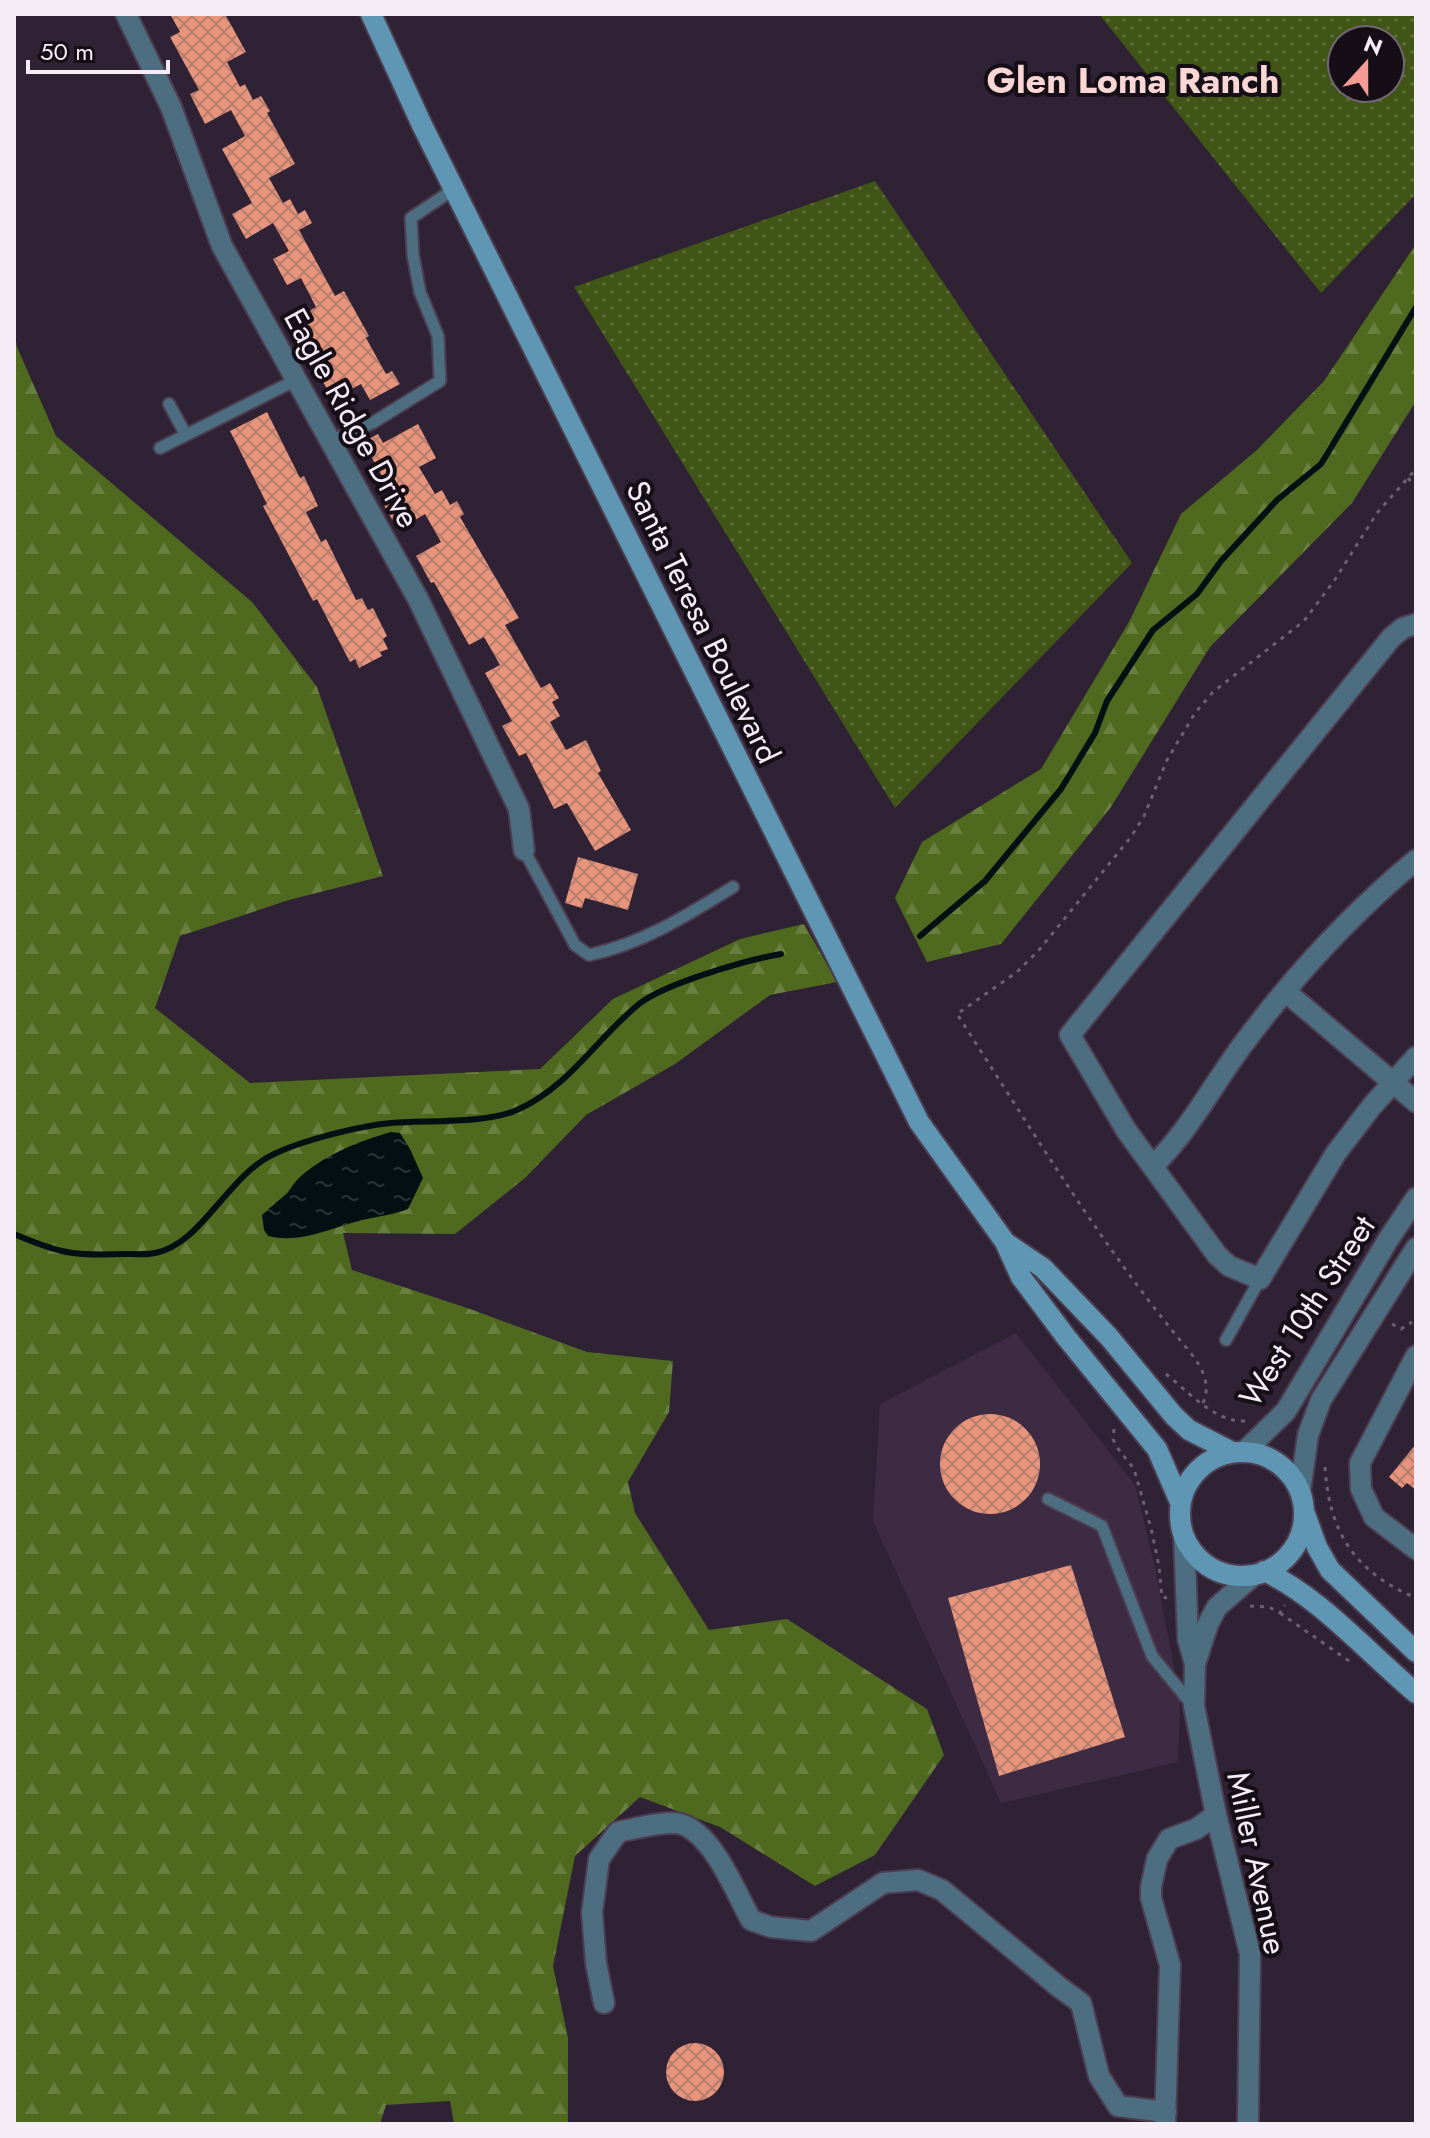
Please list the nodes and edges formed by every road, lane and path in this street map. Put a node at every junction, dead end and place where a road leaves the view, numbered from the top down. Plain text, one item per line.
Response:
1 (126, 14) edge
2 (371, 14) edge
3 (454, 189) junction
4 (296, 380) junction
5 (169, 404) dead end
6 (186, 435) junction
7 (330, 441) junction
8 (160, 448) dead end
9 (1408, 478) dead end
10 (1416, 487) edge
11 (1416, 624) edge
12 (524, 850) joint
13 (1416, 860) edge
14 (733, 887) dead end
15 (1286, 992) junction
16 (1416, 1057) edge
17 (1393, 1083) junction
18 (1416, 1102) edge
19 (1153, 1166) junction
20 (1416, 1198) edge
21 (1005, 1242) junction
22 (1416, 1248) edge
23 (1260, 1279) junction
24 (1412, 1322) dead end
25 (1392, 1324) dead end
26 (1226, 1340) dead end
27 (1416, 1356) edge
28 (1203, 1403) dead end
29 (1213, 1411) junction
30 (1256, 1419) dead end
31 (1206, 1420) dead end
32 (1114, 1426) dead end
33 (1238, 1452) junction
34 (1324, 1458) dead end
35 (1048, 1499) dead end
36 (1180, 1502) junction
37 (1302, 1502) junction
38 (1184, 1537) junction
39 (1416, 1549) edge
40 (1259, 1573) junction
41 (1177, 1598) dead end
42 (1416, 1598) edge
43 (1285, 1603) dead end
44 (1248, 1607) dead end
45 (1416, 1652) edge
46 (1195, 1664) junction
47 (1416, 1693) edge
48 (1194, 1706) junction
49 (1216, 1815) junction
50 (604, 2003) dead end
51 (1166, 2118) edge
52 (1248, 2124) edge

1 - 4 street, Eagle Ridge Drive
2 - 3 main road, Santa Teresa Boulevard
3 - 7 lane
3 - 21 main road, Santa Teresa Boulevard
4 - 6 lane
4 - 7 street, Eagle Ridge Drive
5 - 6 lane
6 - 8 lane
7 - 12 street, Eagle Ridge Drive
9 - 10 path
11 - 19 street
12 - 14 lane
13 - 15 street
15 - 17 street
15 - 19 street
16 - 17 street
17 - 18 street
17 - 23 street
19 - 23 street
20 - 33 street, West 10th Street
21 - 33 main road, Santa Teresa Boulevard
21 - 36 main road, Santa Teresa Boulevard
22 - 37 street, West 10th Street
23 - 26 lane
24 - 25 path
27 - 39 street
28 - 29 path
29 - 30 path
29 - 31 path
32 - 41 path
33 - 36 main road
33 - 37 main road
34 - 42 path
35 - 48 lane
36 - 38 main road
37 - 40 main road
37 - 45 main road
38 - 40 main road
38 - 46 street, Miller Avenue
40 - 46 street, Miller Avenue
40 - 47 main road
43 - 44 path
46 - 48 street, Miller Avenue
48 - 49 street, Miller Avenue
49 - 51 street
49 - 52 street, Miller Avenue
50 - 51 street

